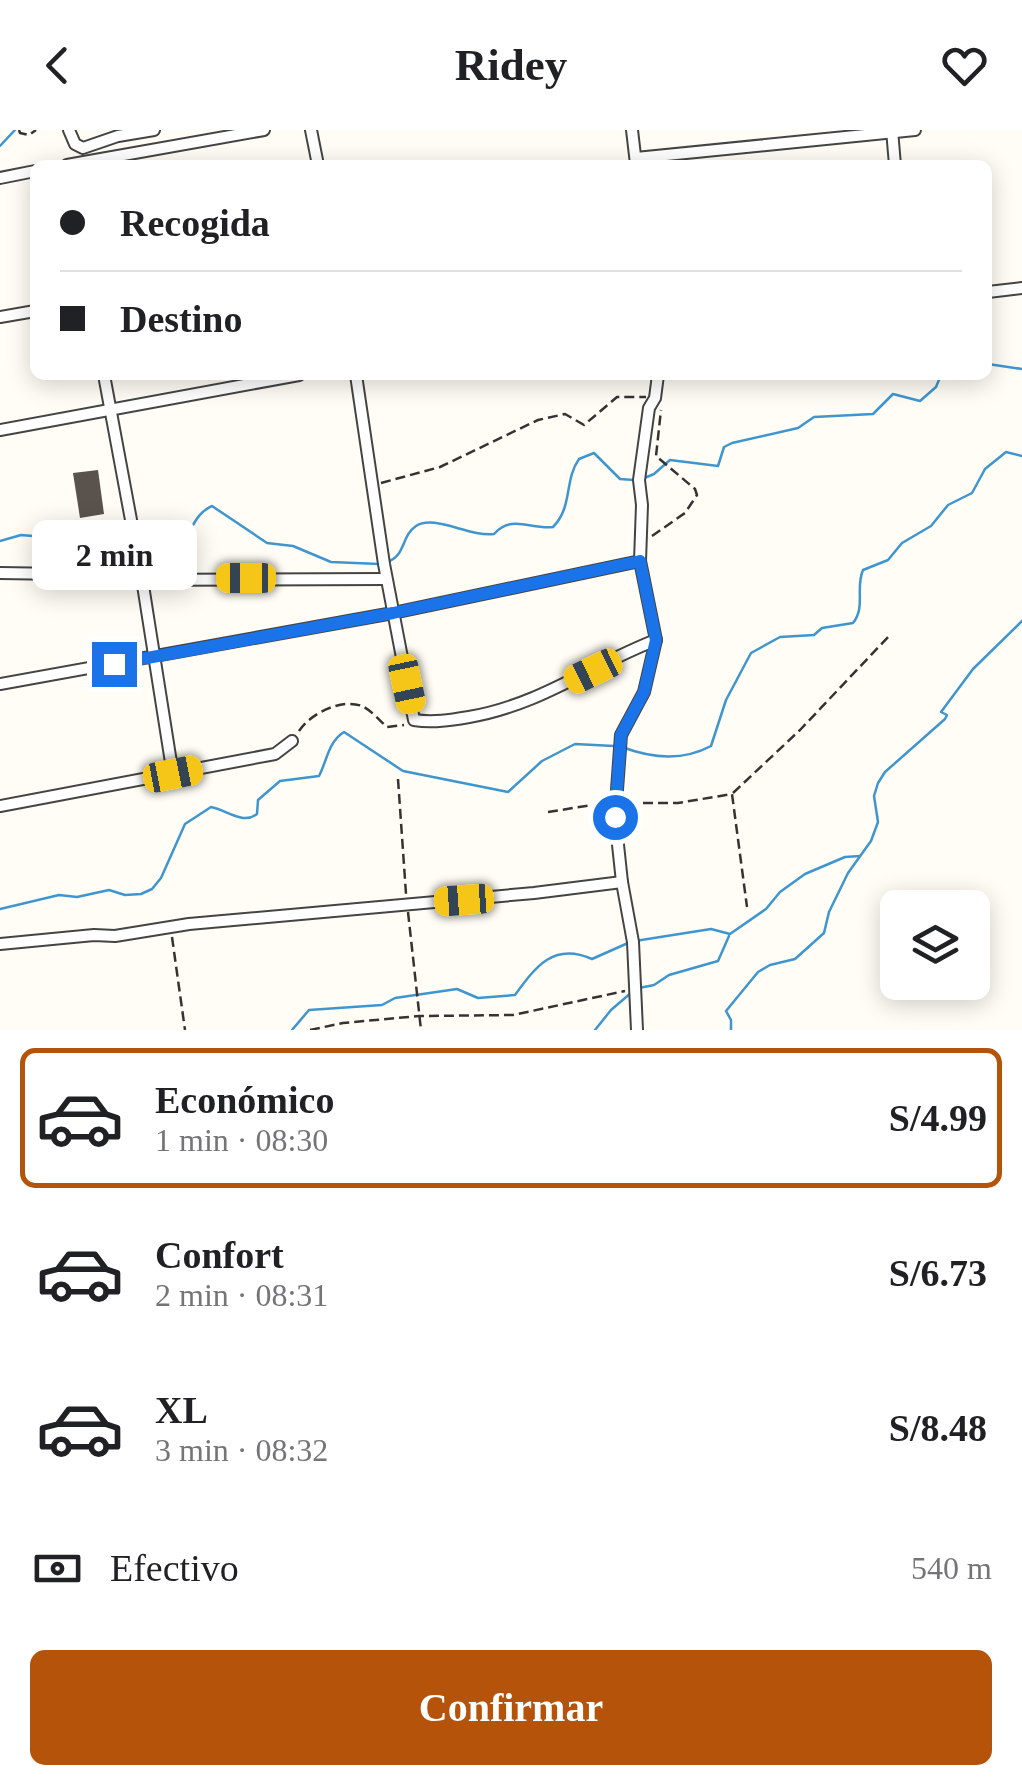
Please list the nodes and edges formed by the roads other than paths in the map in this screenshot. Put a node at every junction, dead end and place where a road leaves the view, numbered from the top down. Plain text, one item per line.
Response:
1 (69, 130) edge
2 (152, 130) edge
3 (264, 130) edge
4 (311, 130) edge
5 (632, 130) edge
6 (915, 130) edge
7 (892, 131) edge
8 (95, 160) edge
9 (317, 160) edge
10 (636, 160) edge
11 (653, 160) edge
12 (895, 160) edge
13 (30, 172) edge
14 (0, 178) edge
15 (1022, 288) edge
16 (992, 292) edge
17 (30, 312) edge
18 (0, 317) edge
19 (105, 380) edge
20 (273, 380) edge
21 (357, 380) edge
22 (657, 380) edge
23 (110, 411) junction
24 (0, 430) edge
25 (640, 561) junction
26 (0, 573) edge
27 (142, 579) junction
28 (386, 579) junction
29 (393, 613) junction
30 (656, 640) junction
31 (153, 657) junction
32 (0, 684) edge
33 (292, 741) road end
34 (173, 774) junction
35 (0, 806) edge
36 (622, 882) junction
37 (0, 944) edge
38 (637, 1030) edge

1 - 2 street
3 - 8 street
4 - 9 street
5 - 10 street
6 - 7 street
7 - 11 street
7 - 12 street
13 - 14 street
15 - 16 street
17 - 18 street
19 - 23 street
20 - 23 street
21 - 28 street
22 - 25 street
23 - 24 street
23 - 27 street
25 - 29 street
25 - 30 street
26 - 27 street
27 - 28 street
27 - 31 street
28 - 29 street
29 - 30 street
29 - 31 street
30 - 36 street
31 - 32 street
31 - 34 street
33 - 34 street
34 - 35 street
36 - 37 street
36 - 38 street

